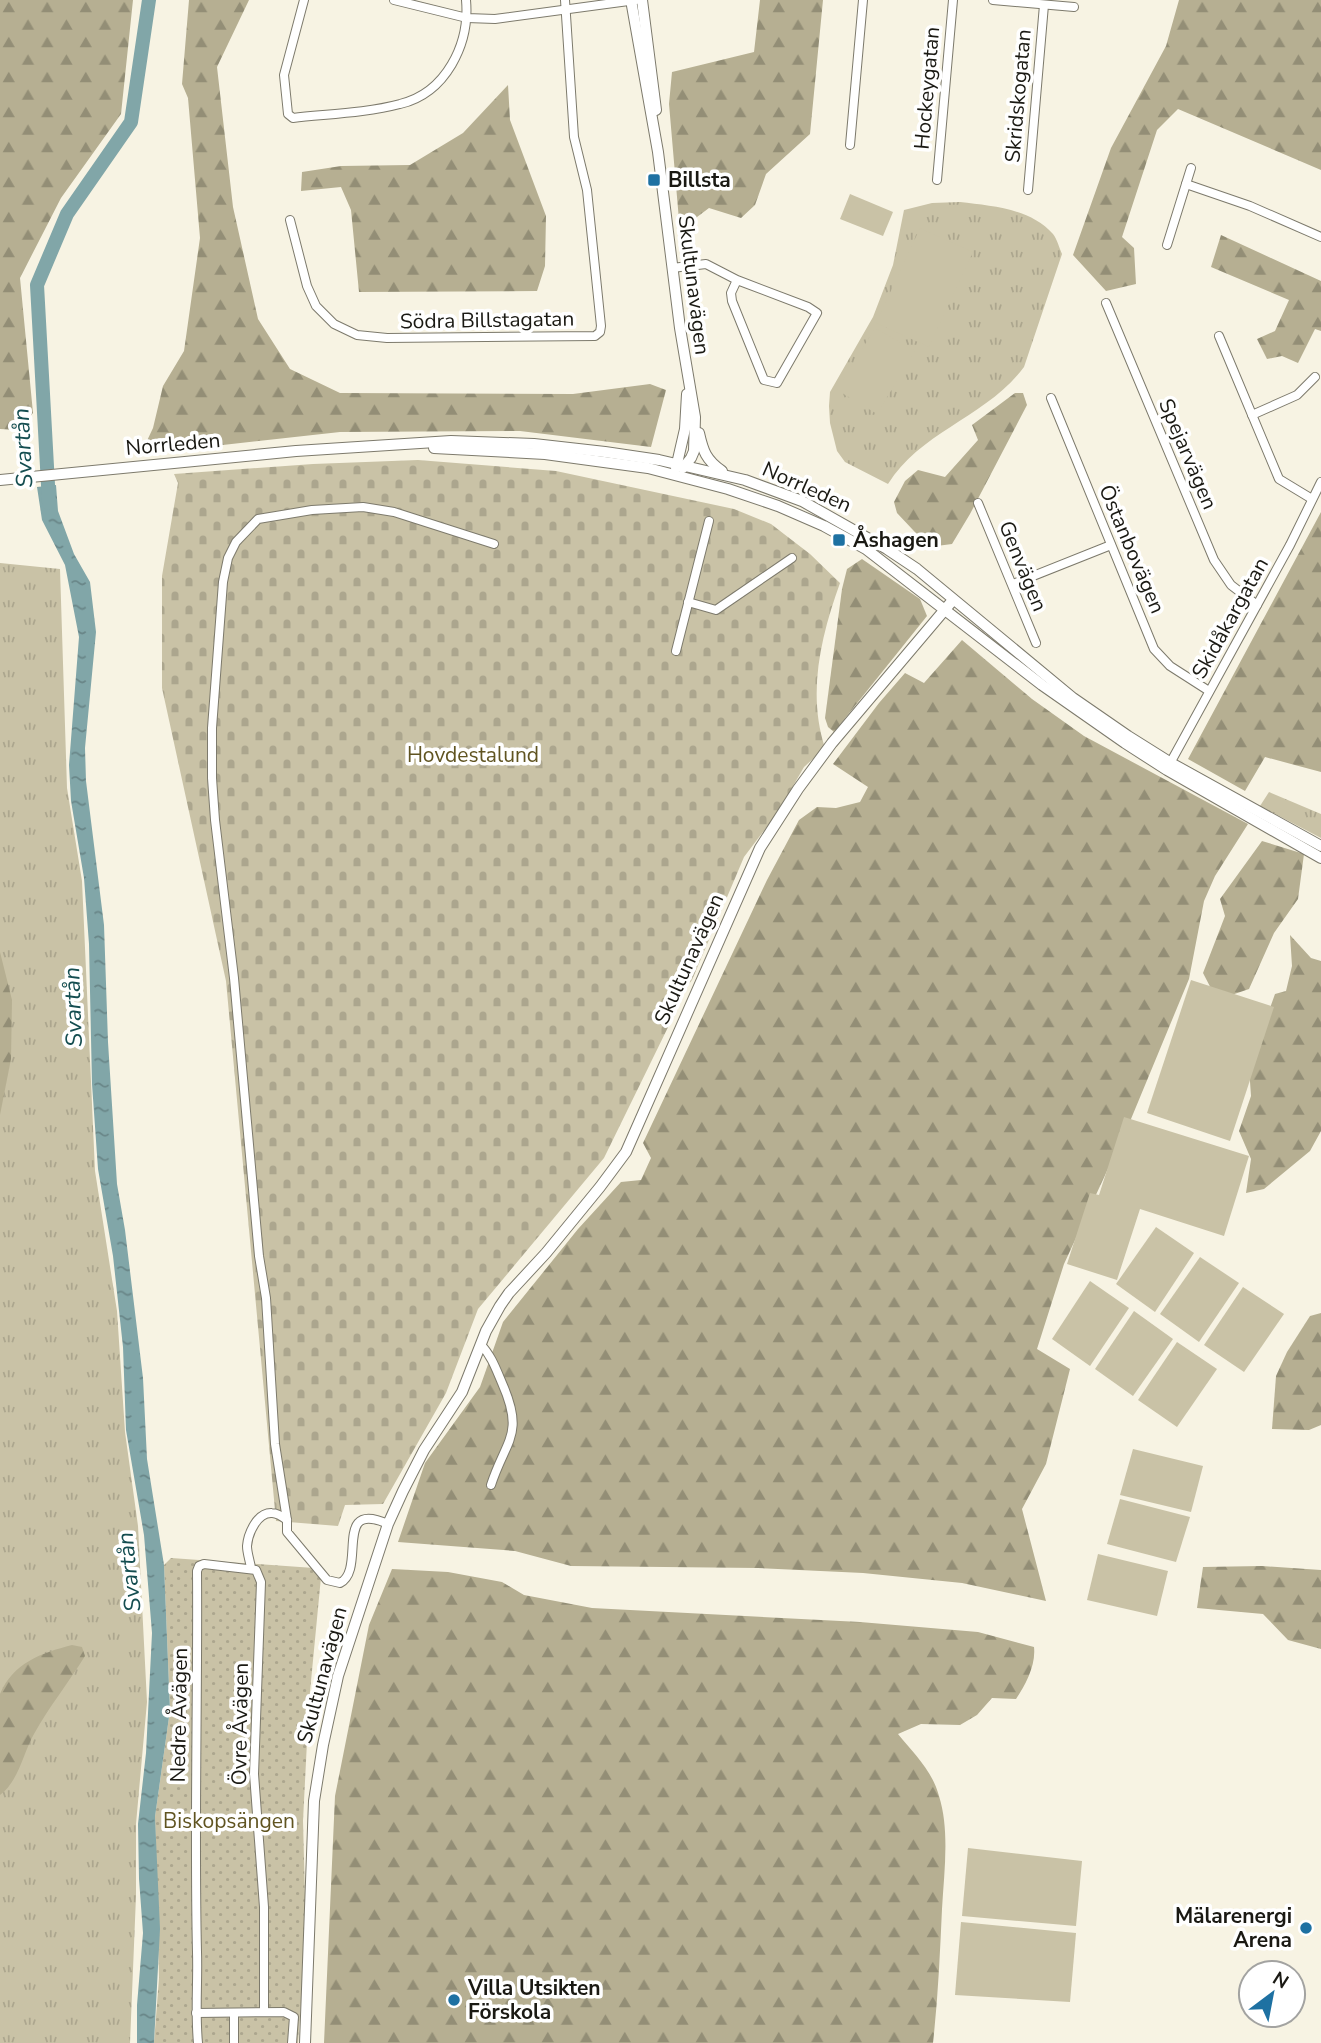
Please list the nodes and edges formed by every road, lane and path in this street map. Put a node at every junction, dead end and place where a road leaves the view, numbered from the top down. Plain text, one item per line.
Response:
1 (304, 0) edge
2 (394, 0) edge
3 (466, 0) edge
4 (636, 0) edge
5 (863, 0) edge
6 (953, 0) edge
7 (993, 0) edge
8 (566, 5) edge
9 (1044, 5) junction
10 (1074, 8) dead end
11 (467, 18) junction
12 (850, 145) dead end
13 (1191, 168) dead end
14 (937, 180) dead end
15 (1186, 184) junction
16 (1028, 190) dead end
17 (290, 220) dead end
18 (1321, 237) edge
19 (1167, 245) dead end
20 (673, 268) junction
21 (737, 280) junction
22 (1106, 303) dead end
23 (1219, 336) dead end
24 (1315, 377) dead end
25 (688, 381) junction
26 (1051, 398) dead end
27 (1252, 415) junction
28 (695, 417) junction
29 (350, 447) junction
30 (676, 466) junction
31 (727, 475) junction
32 (0, 480) edge
33 (1321, 482) edge
34 (1312, 499) junction
35 (978, 503) dead end
36 (709, 521) dead end
37 (494, 544) dead end
38 (1111, 545) junction
39 (792, 558) dead end
40 (1013, 584) junction
41 (953, 600) junction
42 (688, 602) junction
43 (1257, 605) junction
44 (946, 610) junction
45 (1035, 643) dead end
46 (676, 651) dead end
47 (1209, 691) junction
48 (1169, 766) junction
49 (1321, 846) edge
50 (1321, 858) edge
51 (481, 1345) junction
52 (491, 1485) dead end
53 (287, 1520) junction
54 (387, 1524) junction
55 (251, 1568) junction
56 (264, 2012) junction
57 (196, 2013) junction
58 (234, 2014) junction
59 (198, 2043) edge
60 (234, 2043) edge
61 (292, 2043) edge
62 (305, 2043) edge

1 - 11 street
2 - 11 street
3 - 11 street
4 - 8 street
4 - 20 main road, Skultunavägen
5 - 12 street
6 - 14 street, Hockeygatan
7 - 9 street
8 - 11 street
8 - 17 street, Södra Billstagatan
9 - 10 street
9 - 16 street, Skridskogatan
13 - 15 street
15 - 18 street
15 - 19 street
20 - 21 street
20 - 25 main road, Skultunavägen
21 - 21 street
22 - 43 street, Spejarvägen
23 - 27 street
24 - 27 street
25 - 28 main road, Skultunavägen
25 - 30 main road, Skultunavägen
26 - 38 street, Östanbovägen
27 - 34 street
28 - 30 main road, Skultunavägen
28 - 31 main road
29 - 30 main road, Norrleden
29 - 30 main road, Norrleden
29 - 32 main road, Norrleden
30 - 31 main road, Norrleden
30 - 44 main road, Norrleden
31 - 41 main road, Norrleden
33 - 34 street, Skidåkargatan
34 - 43 street, Skidåkargatan
35 - 40 street, Genvägen
36 - 42 street
37 - 53 street
38 - 40 street
38 - 47 street, Östanbovägen
39 - 42 street
40 - 45 street, Genvägen
41 - 44 main road, Skultunavägen
41 - 48 main road, Norrleden
42 - 46 street
43 - 47 street, Skidåkargatan
44 - 48 main road, Norrleden
44 - 51 main road, Skultunavägen
47 - 48 street, Skidåkargatan
48 - 49 main road, Norrleden
48 - 50 main road, Norrleden
51 - 52 street
51 - 54 main road, Skultunavägen
53 - 54 street
53 - 55 street, Övre Åvägen
54 - 62 main road, Skultunavägen
55 - 56 street, Övre Åvägen
55 - 57 street, Nedre Åvägen
56 - 58 street
56 - 61 street
57 - 58 street
57 - 59 street, Nedre Åvägen
58 - 60 street

